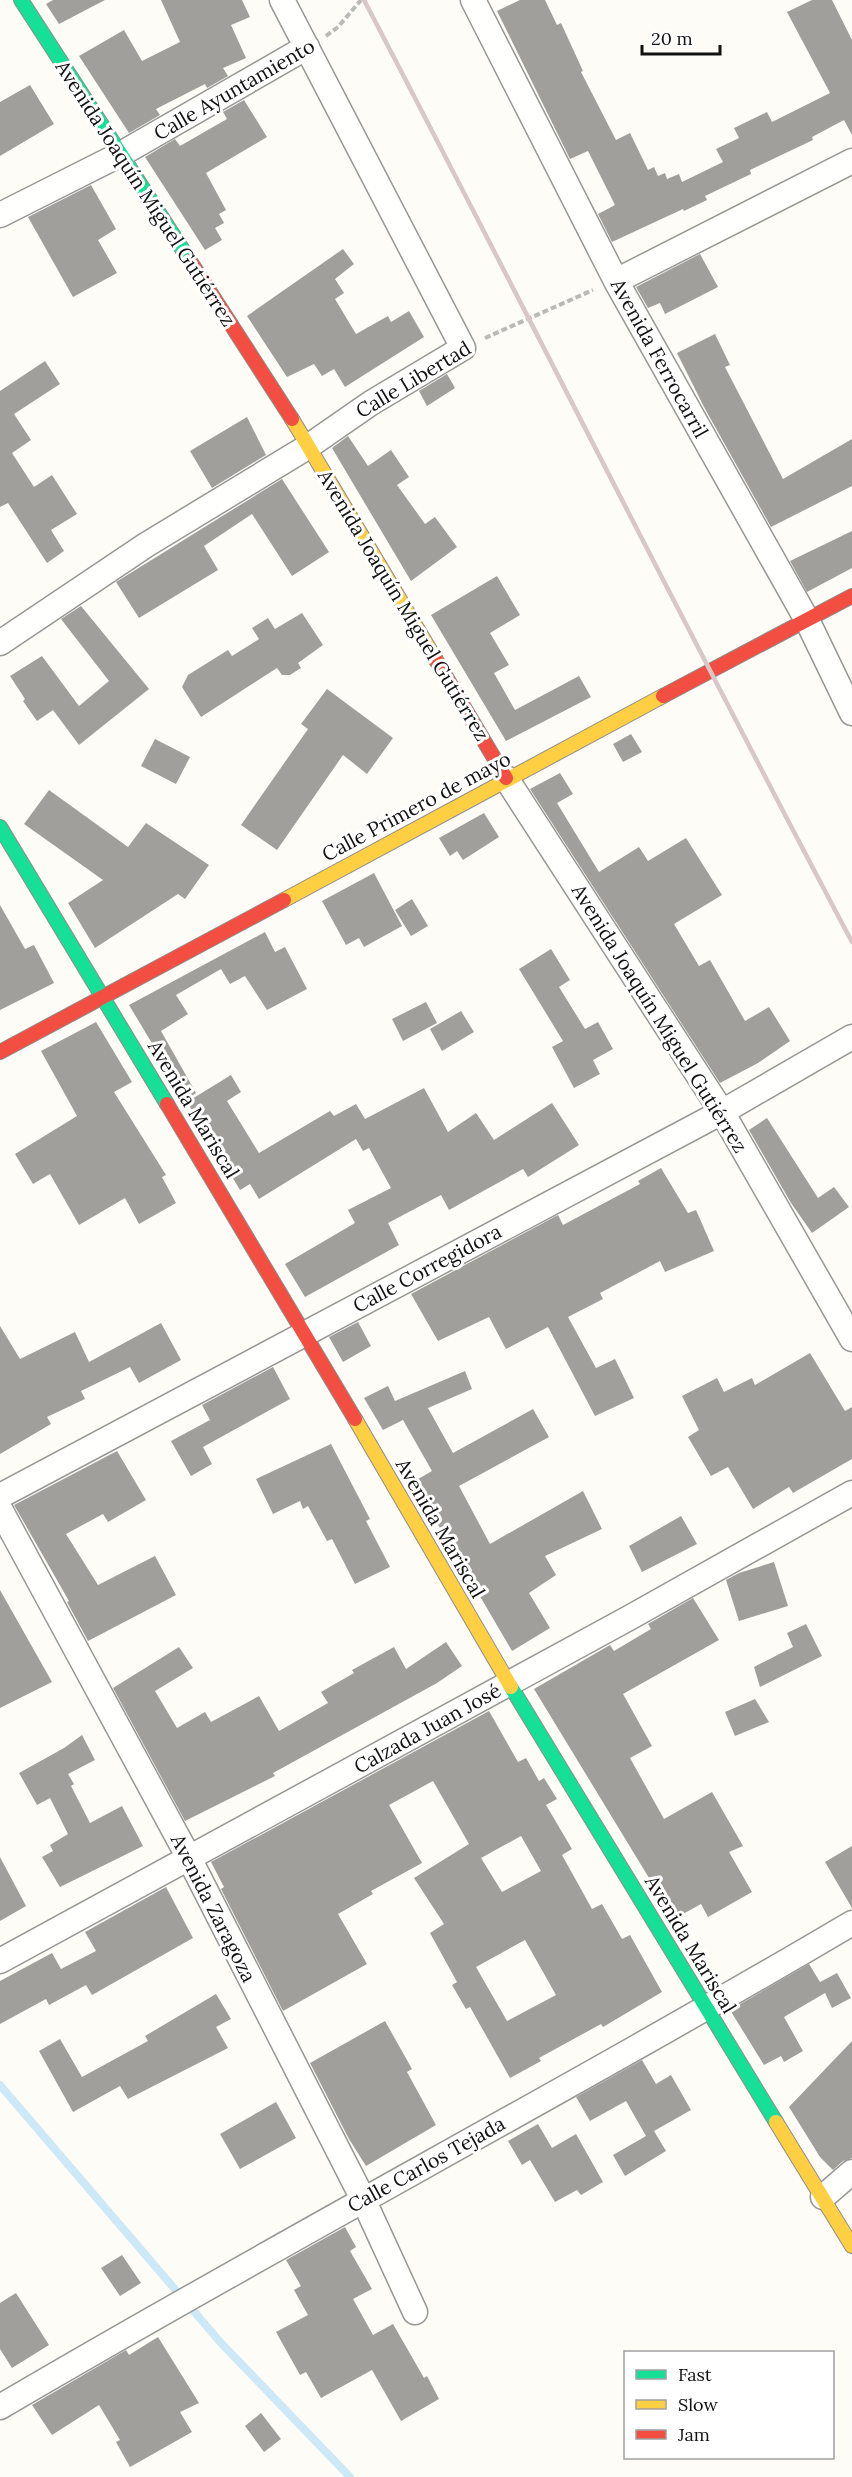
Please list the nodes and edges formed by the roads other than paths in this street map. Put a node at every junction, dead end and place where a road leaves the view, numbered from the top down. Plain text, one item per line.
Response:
1 (21, 0) edge
2 (282, 0) edge
3 (473, 0) edge
4 (308, 47) junction
5 (121, 154) junction
6 (852, 161) edge
7 (0, 215) edge
8 (616, 281) junction
9 (309, 446) junction
10 (852, 596) edge
11 (807, 620) junction
12 (0, 643) edge
13 (852, 713) edge
14 (506, 778) junction
15 (0, 827) edge
16 (105, 997) junction
17 (852, 1037) edge
18 (0, 1052) edge
19 (722, 1112) junction
20 (304, 1332) junction
21 (852, 1339) edge
22 (852, 1493) edge
23 (0, 1496) edge
24 (0, 1509) edge
25 (509, 1684) junction
26 (189, 1858) junction
27 (852, 1923) edge
28 (0, 1961) edge
29 (707, 2009) junction
30 (852, 2172) edge
31 (823, 2197) junction
32 (363, 2199) junction
33 (852, 2246) edge
34 (415, 2312) dead end
35 (0, 2407) edge

1 - 5 street, Avenida Joaquín Miguel Gutiérrez
2 - 4 street
3 - 8 street, Avenida Ferrocarril
4 - 5 street, Calle Ayuntamiento
4 - 9 street, Calle Libertad
5 - 7 street, Calle Ayuntamiento
5 - 9 street, Avenida Joaquín Miguel Gutiérrez
6 - 8 street
8 - 11 street, Avenida Ferrocarril
9 - 12 street, Calle Libertad
9 - 14 street, Avenida Joaquín Miguel Gutiérrez
10 - 11 street, Calle Primero de mayo
11 - 13 street, Avenida Ferrocarril
11 - 14 street, Calle Primero de mayo
14 - 16 street, Calle Primero de mayo
14 - 19 street, Avenida Joaquín Miguel Gutiérrez
15 - 16 street, Avenida Mariscal
16 - 18 street, Calle Primero de mayo
16 - 20 street, Avenida Mariscal
17 - 19 street, Calle Corregidora
19 - 20 street, Calle Corregidora
19 - 21 street, Avenida Joaquín Miguel Gutiérrez
20 - 23 street, Calle Corregidora
20 - 25 street, Avenida Mariscal
22 - 25 street, Calzada Juan José
24 - 26 street, Avenida Zaragoza
25 - 26 street, Calzada Juan José
25 - 29 street, Avenida Mariscal
26 - 28 street, Calzada Juan José
26 - 32 street, Avenida Zaragoza
27 - 29 street, Calle Carlos Tejada
29 - 31 street, Avenida Mariscal
29 - 32 street, Calle Carlos Tejada
30 - 31 street
31 - 33 street, Avenida Mariscal
32 - 34 street, Avenida Zaragoza
32 - 35 street, Calle Carlos Tejada

